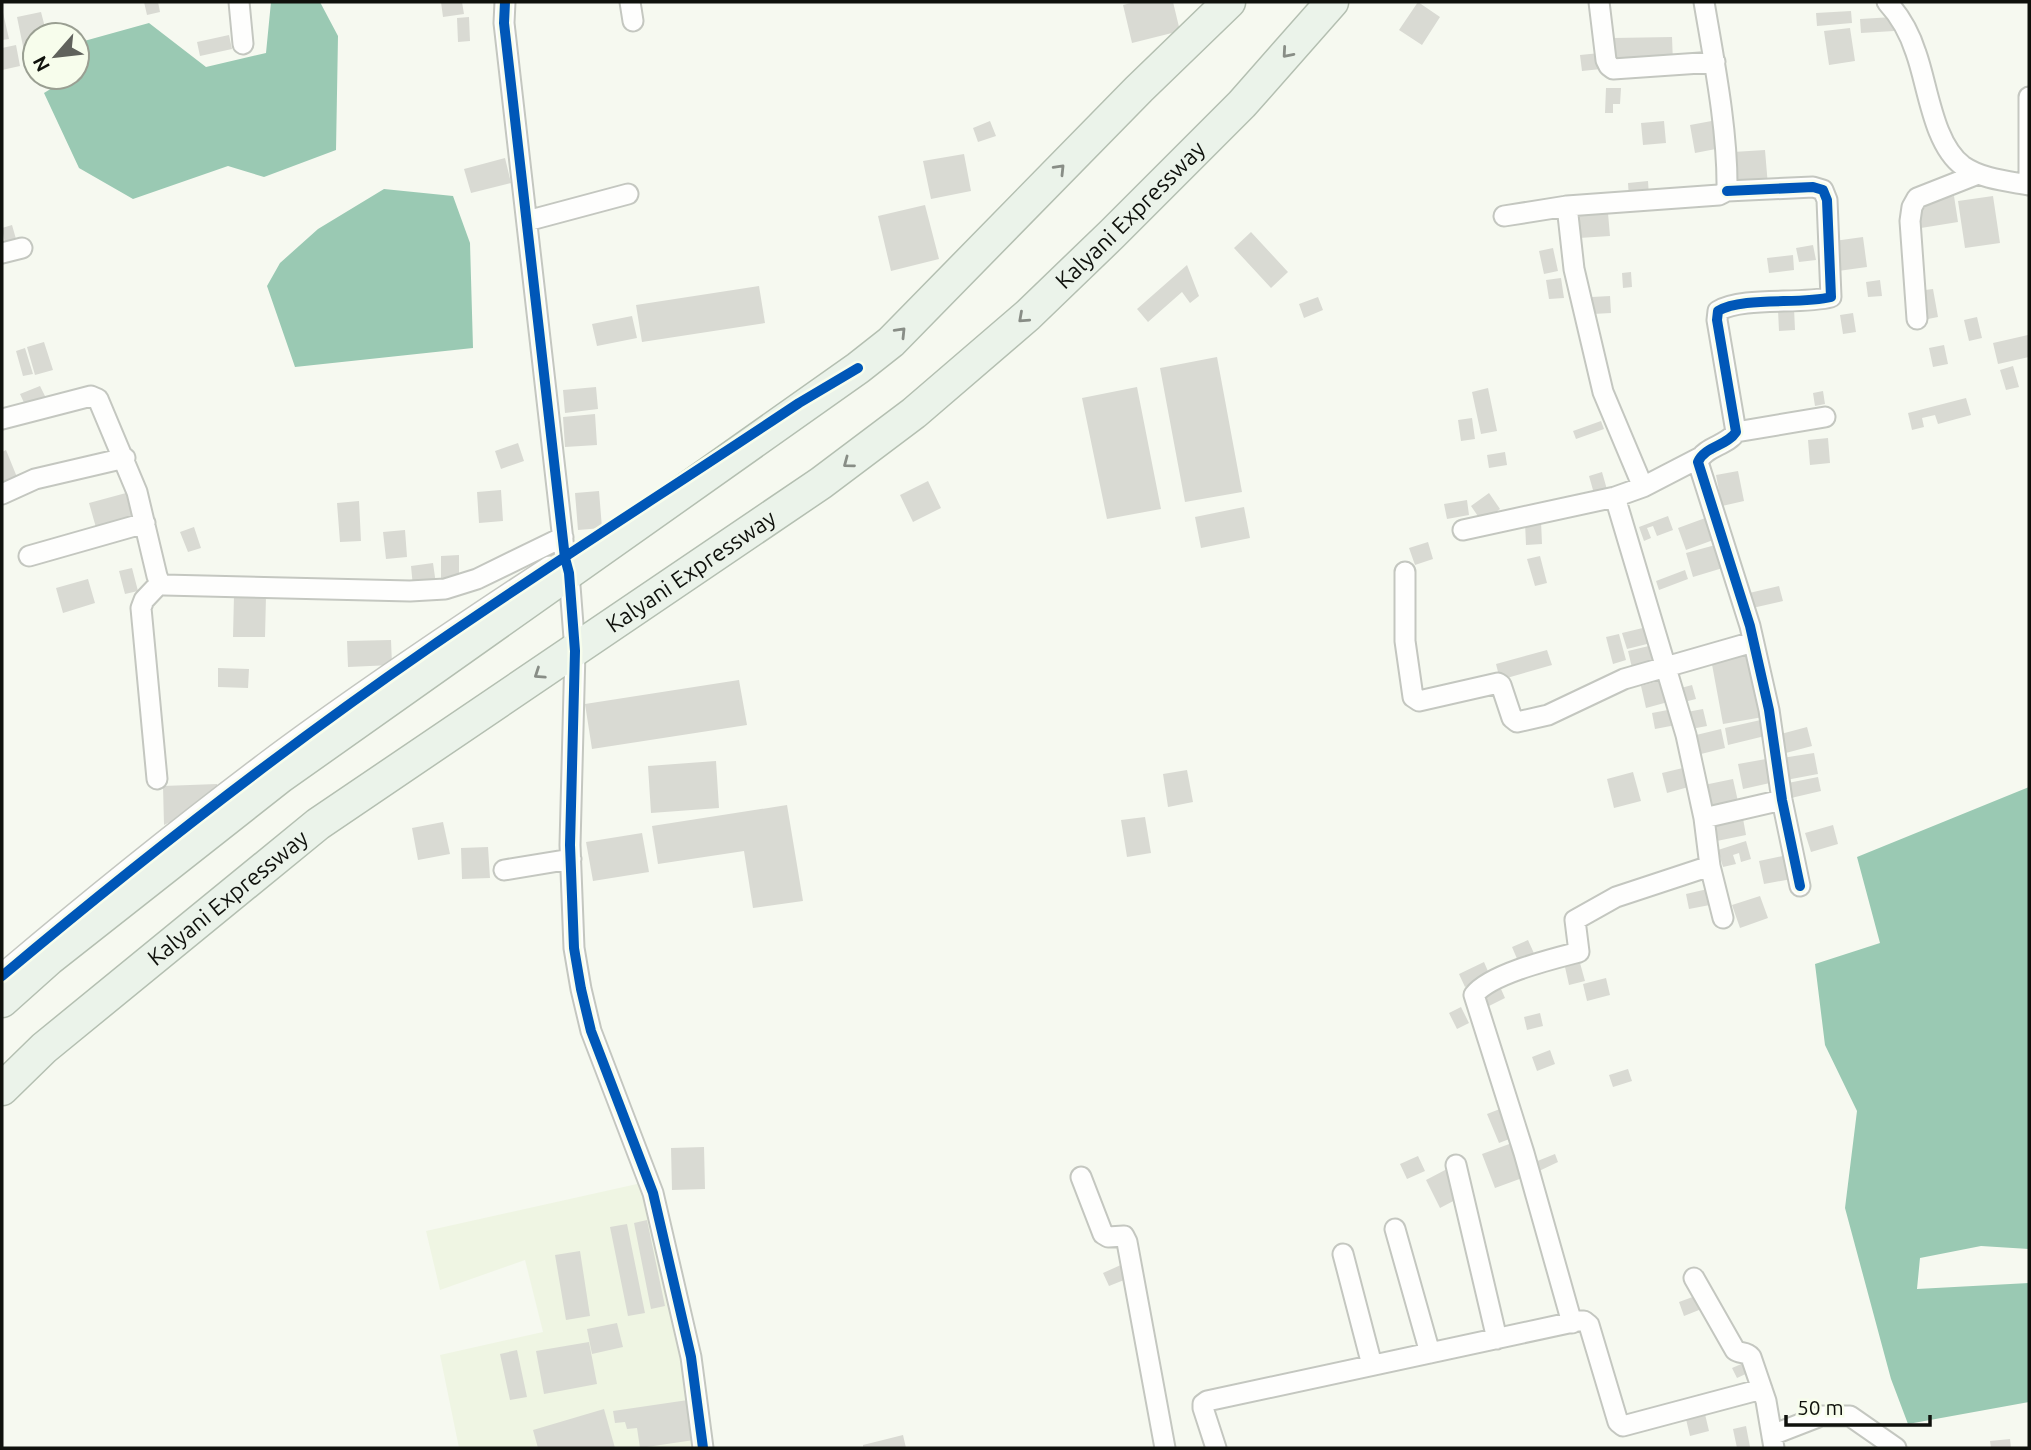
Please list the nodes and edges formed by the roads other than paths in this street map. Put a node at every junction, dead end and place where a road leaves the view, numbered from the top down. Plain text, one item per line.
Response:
1 (239, 2) edge
2 (505, 2) edge
3 (1229, 2) edge
4 (1332, 2) edge
5 (1599, 2) edge
6 (1704, 2) edge
7 (1887, 2) edge
8 (243, 44) dead end
9 (1714, 62) junction
10 (2029, 97) edge
11 (1978, 174) junction
12 (2029, 185) edge
13 (1727, 191) junction
14 (628, 194) dead end
15 (1567, 206) junction
16 (1504, 216) dead end
17 (527, 221) junction
18 (22, 248) dead end
19 (2, 253) edge
20 (1917, 319) dead end
21 (3, 413) edge
22 (1825, 417) dead end
23 (1736, 432) junction
24 (125, 458) junction
25 (1699, 458) junction
26 (1643, 487) junction
27 (2, 494) edge
28 (1615, 497) junction
29 (145, 523) junction
30 (1463, 530) dead end
31 (29, 556) dead end
32 (566, 556) junction
33 (1405, 572) dead end
34 (160, 583) junction
35 (1753, 642) junction
36 (575, 651) junction
37 (1667, 668) junction
38 (157, 779) dead end
39 (1782, 800) junction
40 (1704, 818) junction
41 (571, 859) junction
42 (1710, 866) junction
43 (504, 870) dead end
44 (1800, 886) dead end
45 (1723, 919) dead end
46 (2, 976) edge
47 (2, 1000) edge
48 (2, 1089) edge
49 (1456, 1166) dead end
50 (1081, 1177) dead end
51 (1395, 1228) dead end
52 (1343, 1254) dead end
53 (1694, 1278) dead end
54 (1572, 1323) junction
55 (1497, 1339) junction
56 (1430, 1353) junction
57 (1372, 1365) junction
58 (1762, 1389) junction
59 (1773, 1442) edge
60 (703, 1448) edge
61 (1165, 1448) edge
62 (1216, 1448) edge
63 (1896, 1448) edge

1 - 8 street
2 - 17 street
32 -> 3 highway
4 -> 36 highway, Kalyani Expressway
5 - 9 street
6 - 9 street
7 - 11 street
9 - 13 street
10 - 12 street
11 - 12 street
11 - 20 street
13 - 15 street
13 - 23 street
14 - 17 street
15 - 16 street
15 - 26 street
17 - 32 street
18 - 19 street
21 - 24 street
22 - 23 street
23 - 25 street
24 - 27 street
24 - 29 street
25 - 26 street
25 - 35 street
26 - 28 street
28 - 30 street
28 - 37 street
29 - 31 street
29 - 34 street
32 - 34 street
32 - 36 street
32 - 46 street
32 - 47 highway
33 - 37 street
34 - 38 street
35 - 37 street
35 - 39 street
36 - 41 street
36 -> 48 highway, Kalyani Expressway
37 - 40 street
39 - 40 street
39 - 44 street
40 - 42 street
41 - 43 street
41 - 60 street
42 - 45 street
42 - 54 street
49 - 55 street
50 - 61 street
51 - 56 street
52 - 57 street
53 - 58 street
54 - 55 street
54 - 58 street
55 - 56 street
56 - 57 street
57 - 62 street
58 - 59 street
59 - 63 street

